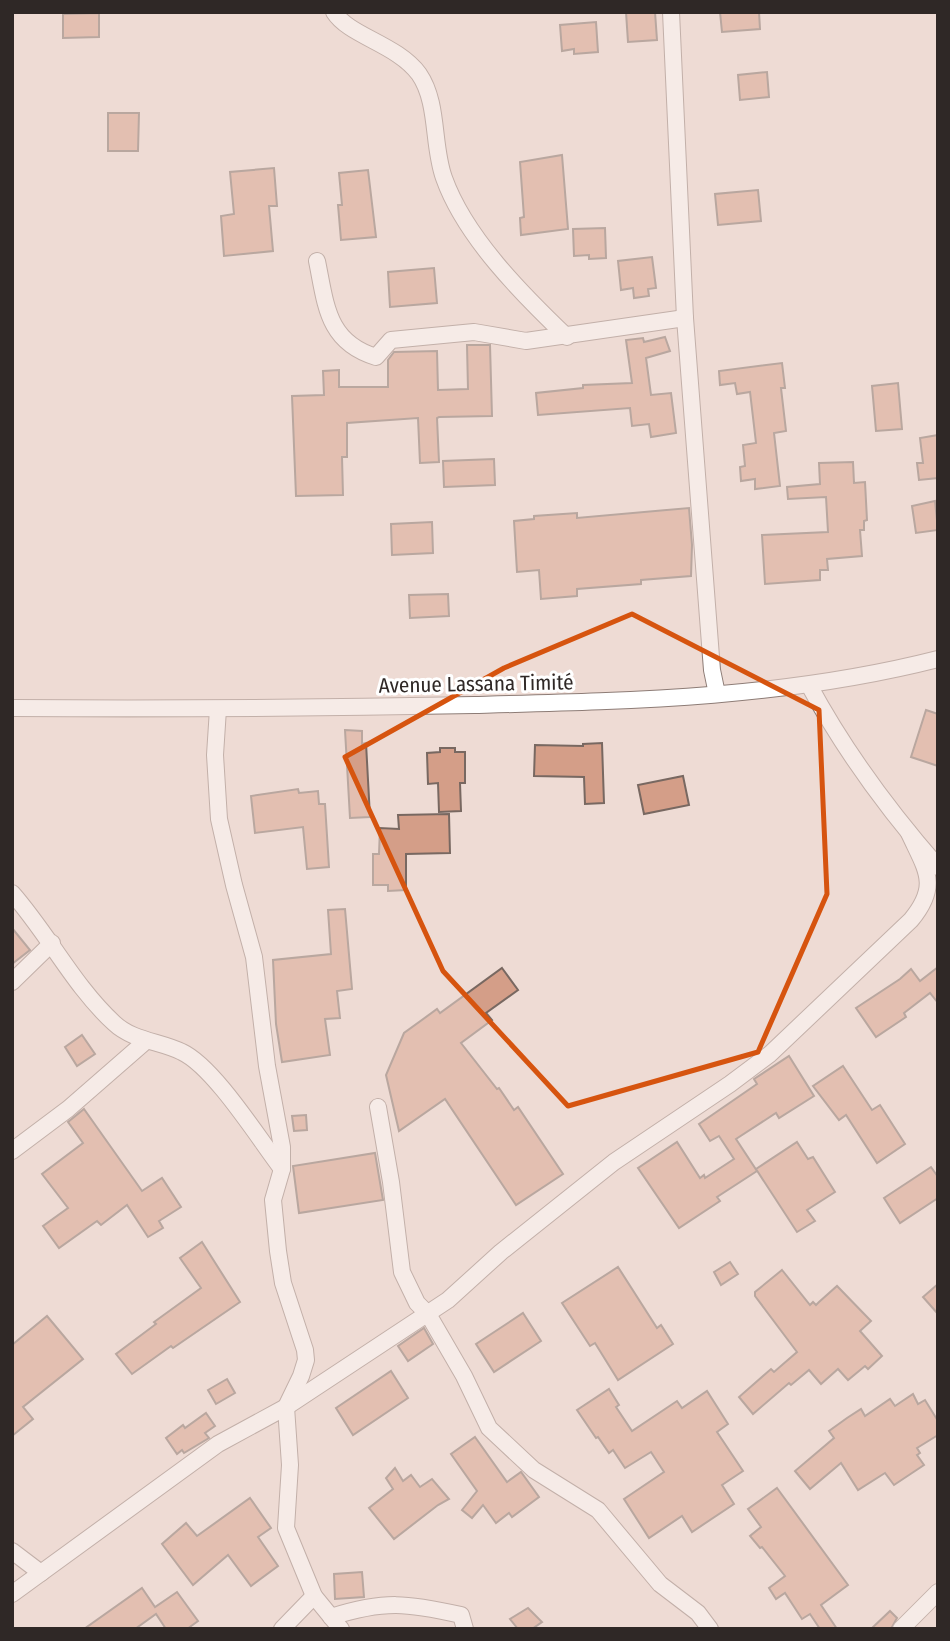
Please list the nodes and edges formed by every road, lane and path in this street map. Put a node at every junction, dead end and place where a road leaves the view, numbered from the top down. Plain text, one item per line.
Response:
1 (334, 12) edge
2 (671, 12) edge
3 (317, 261) dead end
4 (685, 318) junction
5 (567, 337) junction
6 (938, 659) edge
7 (810, 685) junction
8 (717, 694) junction
9 (12, 708) edge
10 (219, 709) junction
11 (909, 833) junction
12 (938, 867) edge
13 (12, 893) edge
14 (52, 943) junction
15 (12, 982) edge
16 (146, 1041) junction
17 (378, 1107) dead end
18 (12, 1151) edge
19 (282, 1169) junction
20 (428, 1314) junction
21 (286, 1407) junction
22 (12, 1551) edge
23 (41, 1573) junction
24 (938, 1592) edge
25 (12, 1594) edge
26 (314, 1597) junction
27 (336, 1623) edge
28 (282, 1629) edge
29 (465, 1629) edge
30 (710, 1629) edge
31 (901, 1629) edge

1 - 5 street
2 - 4 street
3 - 5 street
4 - 5 street
4 - 8 street
6 - 7 street, Avenue Lassana Timité
7 - 8 street, Avenue Lassana Timité
7 - 11 street
8 - 10 street, Avenue Lassana Timité
9 - 10 street, Avenue Lassana Timité
10 - 19 street
11 - 12 street
11 - 20 street
13 - 14 street
14 - 15 street
14 - 16 street
16 - 18 street
16 - 19 street
17 - 20 street
19 - 21 street
20 - 21 street
20 - 30 street
21 - 23 street
21 - 26 street
22 - 23 street
23 - 25 street
24 - 31 street
26 - 27 street
26 - 28 street
27 - 29 street

